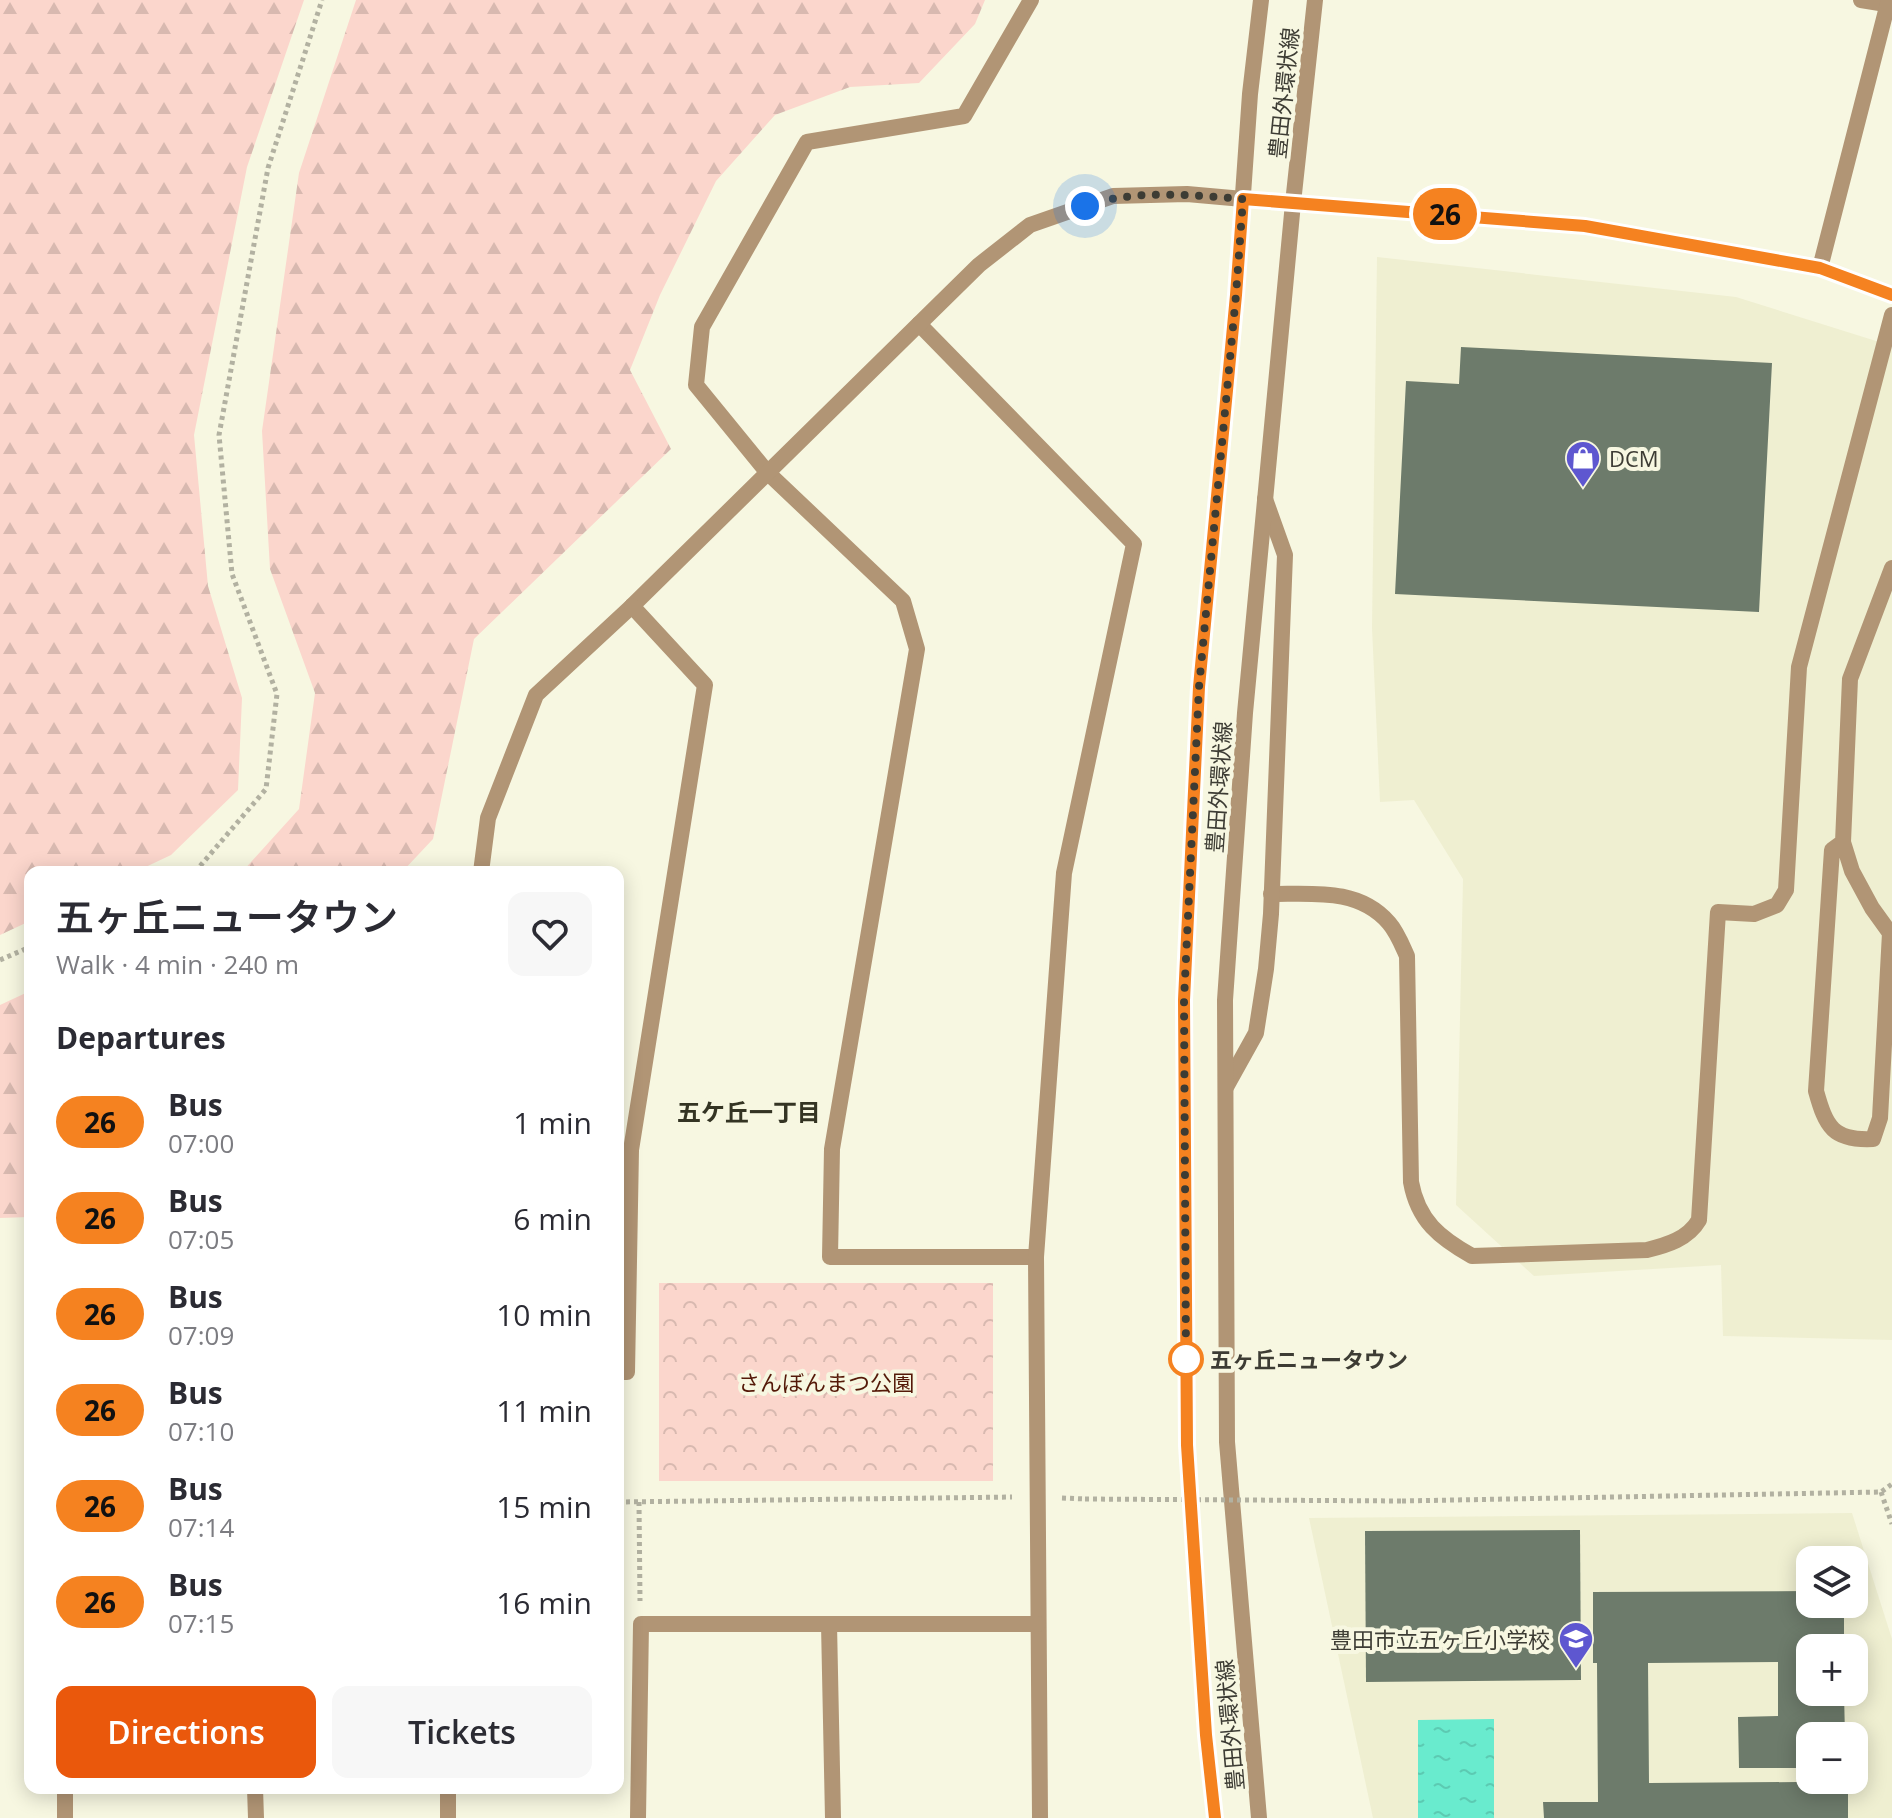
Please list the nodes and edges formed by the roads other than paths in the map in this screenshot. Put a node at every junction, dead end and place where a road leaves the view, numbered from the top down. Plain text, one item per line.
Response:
1 (1031, 0) edge
2 (1261, 0) edge
3 (1315, 0) edge
4 (1861, 0) edge
5 (1890, 4) edge
6 (1243, 199) junction
7 (1293, 203) junction
8 (1820, 268) junction
9 (1892, 295) edge
10 (1892, 315) edge
11 (919, 324) junction
12 (767, 472) junction
13 (1265, 499) junction
14 (1892, 568) edge
15 (632, 606) junction
16 (1843, 842) junction
17 (482, 866) edge
18 (1271, 894) junction
19 (1226, 1087) junction
20 (1036, 1257) junction
21 (624, 1372) edge
22 (829, 1624) junction
23 (1038, 1624) junction
24 (65, 1794) edge
25 (255, 1794) edge
26 (448, 1794) edge
27 (65, 1818) edge
28 (256, 1818) edge
29 (448, 1818) edge
30 (638, 1818) edge
31 (833, 1818) edge
32 (1040, 1818) edge
33 (1215, 1818) edge
34 (1259, 1818) edge

1 - 12 street
2 - 6 street, 豊田外環状線
3 - 7 street, 豊田外環状線
4 - 5 street
5 - 8 street
6 - 7 street
6 - 11 street
6 - 33 street, 豊田外環状線
7 - 8 street
7 - 13 street, 豊田外環状線
8 - 9 street
10 - 18 street
11 - 12 street
11 - 20 street
12 - 15 street
12 - 20 street
13 - 18 street
13 - 19 street, 豊田外環状線
14 - 16 street
15 - 17 street
15 - 21 street
16 - 16 street
18 - 19 street
19 - 34 street, 豊田外環状線
20 - 23 street
22 - 23 street
22 - 30 street
22 - 31 street
23 - 32 street
24 - 27 street
25 - 28 street
26 - 29 street

